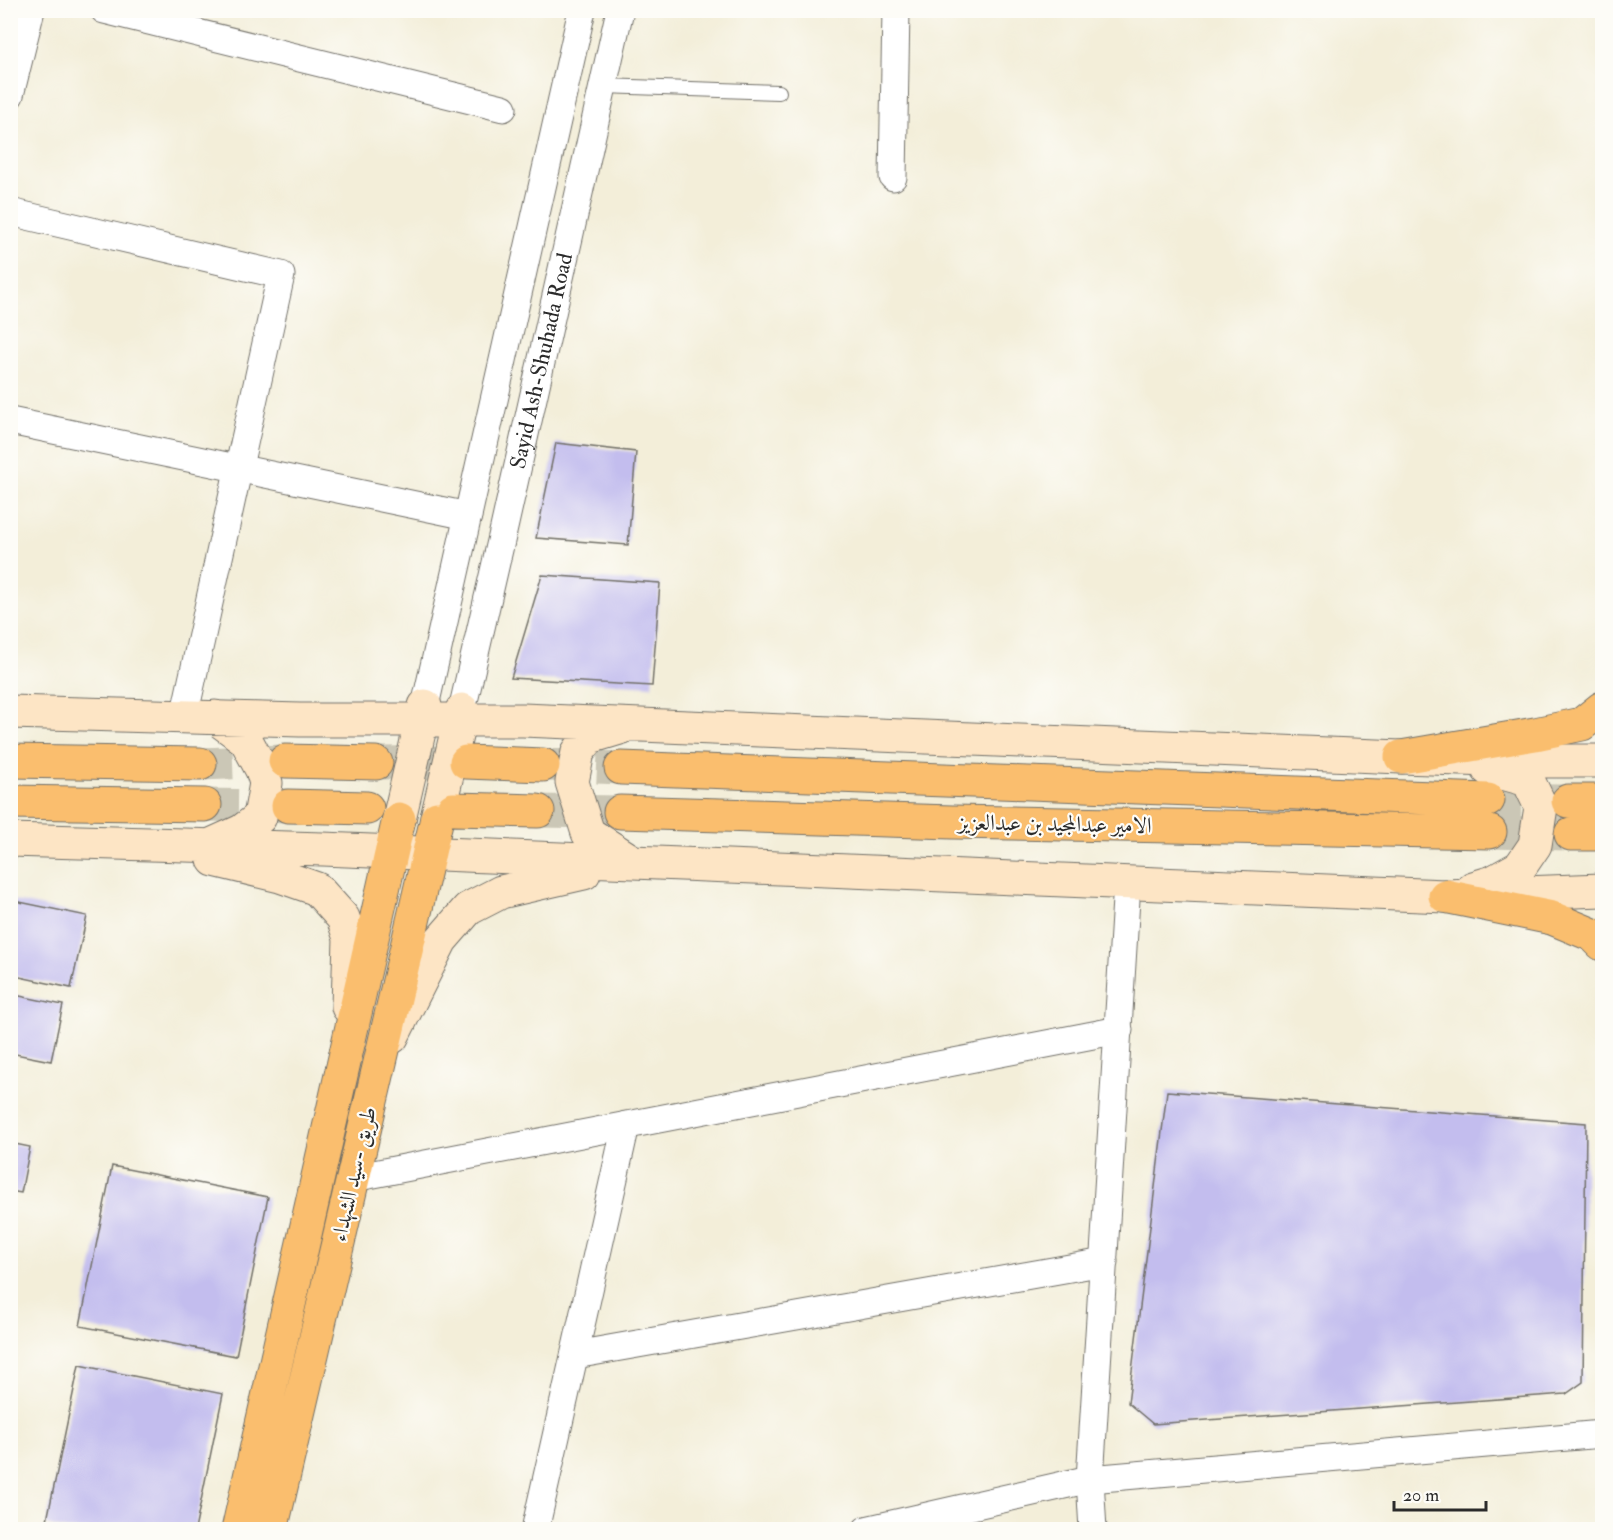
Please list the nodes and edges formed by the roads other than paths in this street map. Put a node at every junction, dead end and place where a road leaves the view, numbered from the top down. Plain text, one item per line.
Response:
1 (31, 10) edge
2 (104, 10) edge
3 (582, 10) edge
4 (620, 10) edge
5 (896, 10) edge
6 (603, 86) junction
7 (779, 92) dead end
8 (10, 95) edge
9 (503, 108) dead end
10 (893, 177) dead end
11 (10, 212) edge
12 (10, 421) edge
13 (239, 468) junction
14 (468, 516) junction
15 (1602, 708) edge
16 (10, 712) edge
17 (423, 713) junction
18 (461, 715) junction
19 (199, 717) junction
20 (633, 724) junction
21 (1411, 757) junction
22 (10, 761) edge
23 (285, 761) tunnel mouth
24 (1602, 761) edge
25 (466, 762) tunnel mouth
26 (376, 763) tunnel mouth
27 (200, 764) tunnel mouth
28 (543, 765) tunnel mouth
29 (621, 768) tunnel mouth
30 (1568, 801) tunnel mouth
31 (1602, 801) edge
32 (10, 802) edge
33 (205, 805) tunnel mouth
34 (288, 806) tunnel mouth
35 (367, 808) dead end
36 (538, 811) tunnel mouth
37 (620, 812) tunnel mouth
38 (445, 814) junction
39 (399, 819) joint
40 (10, 840) edge
41 (148, 844) junction
42 (209, 846) junction
43 (392, 852) junction
44 (428, 854) junction
45 (635, 863) junction
46 (1127, 883) junction
47 (1602, 890) edge
48 (1445, 896) junction
49 (1602, 944) edge
50 (1119, 1030) junction
51 (347, 1052) junction
52 (380, 1063) junction
53 (626, 1125) junction
54 (353, 1178) junction
55 (1104, 1262) junction
56 (574, 1355) junction
57 (1602, 1434) edge
58 (1090, 1479) junction
59 (238, 1530) edge
60 (271, 1530) edge
61 (535, 1530) edge
62 (866, 1530) edge
63 (1093, 1530) edge

1 - 8 street
2 - 9 street
3 - 14 street, Sayid Ash-Shuhada Road
4 - 6 street, Sayid Ash-Shuhada Road
5 - 10 street
6 - 7 lane
6 - 18 street, Sayid Ash-Shuhada Road
11 - 13 street
12 - 13 street
13 - 14 street
13 - 19 street
14 - 17 street, Sayid Ash-Shuhada Road
15 - 21 main road
16 - 19 street
17 - 18 street
17 - 19 street
17 - 39 street
18 - 20 street
18 - 38 street
19 - 42 street
20 - 21 street
20 - 45 street
21 - 24 street
21 - 48 street
22 - 27 main road
23 - 26 main road
25 - 28 main road
29 - 37 main road, الامير عبدالمجيد بن عبدالعزيز
30 - 31 main road
32 - 33 main road
34 - 35 main road
36 - 38 main road
38 - 44 main road, طريق -سيد الشهداء
39 - 43 main road, طريق -سيد الشهداء
40 - 41 street
41 - 42 street
41 - 51 street
42 - 43 street
43 - 44 street
43 - 51 main road, طريق -سيد الشهداء
44 - 45 street
44 - 52 main road, طريق -سيد الشهداء
45 - 46 street
45 - 52 street
46 - 48 street
46 - 50 street
47 - 48 street
48 - 49 main road
50 - 53 street
50 - 55 street
51 - 59 main road, طريق -سيد الشهداء
52 - 54 main road, طريق -سيد الشهداء
53 - 54 street
53 - 56 street
54 - 60 main road, طريق -سيد الشهداء
55 - 56 street
55 - 58 street
56 - 61 street
57 - 58 street
58 - 62 street
58 - 63 street

